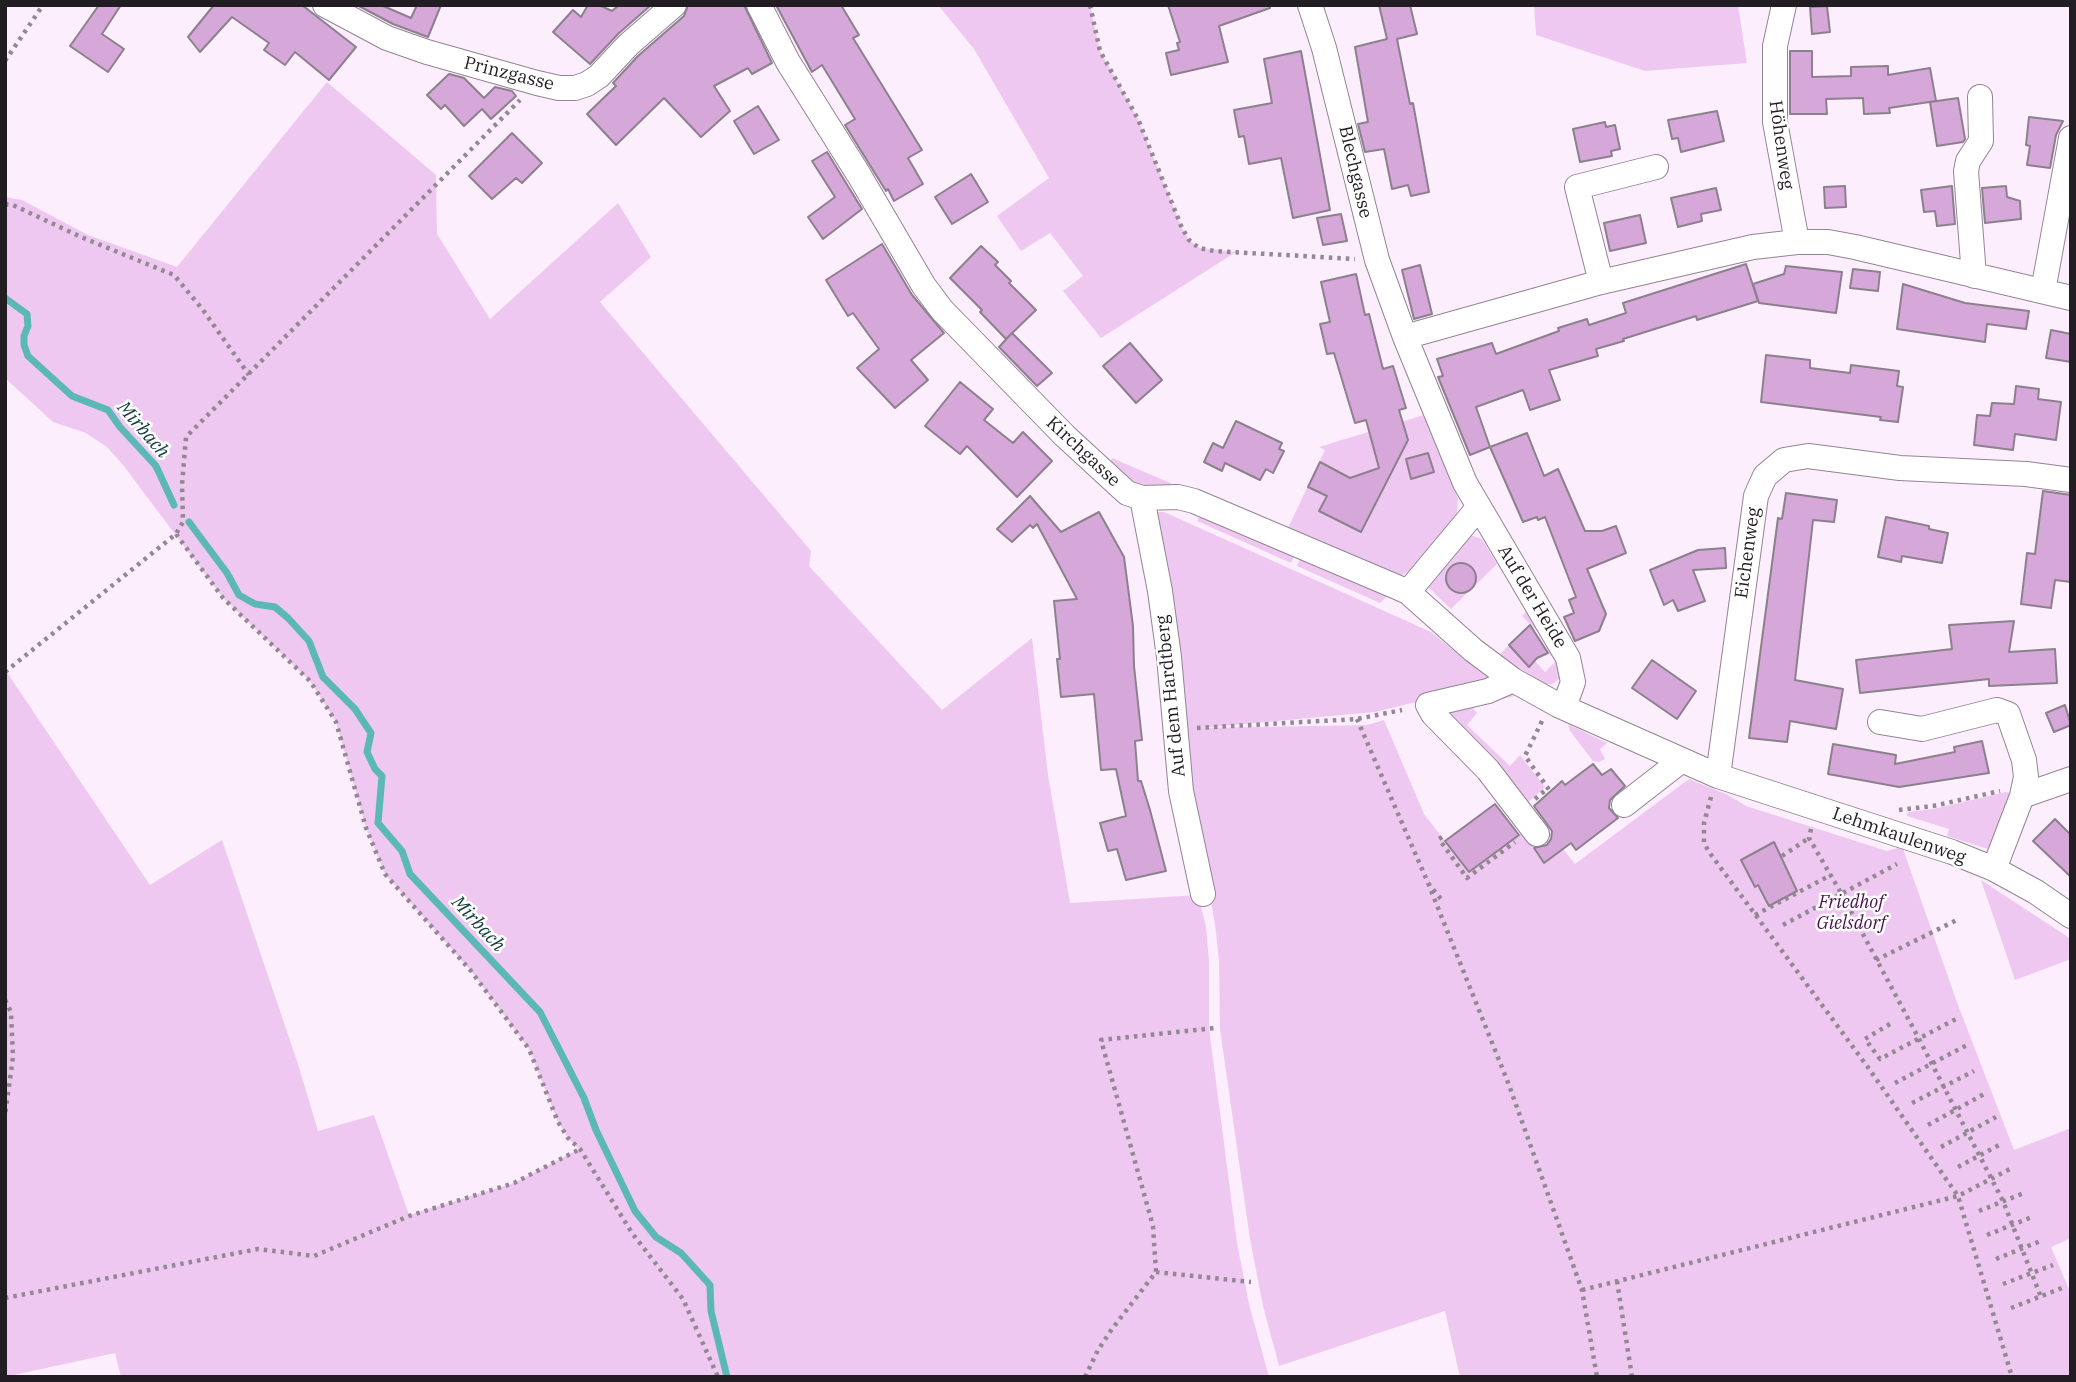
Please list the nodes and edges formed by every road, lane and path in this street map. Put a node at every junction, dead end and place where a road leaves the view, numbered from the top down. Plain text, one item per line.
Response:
1 (43, 5) edge
2 (325, 5) edge
3 (674, 5) edge
4 (759, 5) edge
5 (1090, 5) edge
6 (1310, 5) edge
7 (1784, 5) edge
8 (5, 61) edge
9 (537, 83) junction
10 (1980, 97) dead end
11 (2071, 138) edge
12 (1656, 167) dead end
13 (5, 204) edge
14 (1797, 243) junction
15 (1377, 260) junction
16 (1974, 276) junction
17 (1601, 282) junction
18 (2043, 291) junction
19 (2071, 298) edge
20 (1405, 337) junction
21 (249, 375) junction
22 (2071, 480) edge
23 (1142, 498) junction
24 (1478, 508) junction
25 (176, 534) junction
26 (1408, 592) junction
27 (5, 672) edge
28 (1513, 680) junction
29 (1558, 704) junction
30 (1402, 709) dead end
31 (1357, 719) junction
32 (1880, 722) dead end
33 (1176, 729) junction
34 (1682, 760) junction
35 (1718, 776) junction
36 (2071, 779) edge
37 (1550, 791) dead end
38 (2023, 791) junction
39 (1624, 804) dead end
40 (1818, 808) junction
41 (1894, 810) dead end
42 (1535, 831) joint
43 (1442, 837) dead end
44 (1809, 838) junction
45 (1782, 856) dead end
46 (1897, 864) dead end
47 (1994, 869) junction
48 (1831, 875) junction
49 (1429, 883) junction
50 (1842, 893) junction
51 (1203, 894) dead end
52 (1441, 899) dead end
53 (1755, 915) junction
54 (2071, 916) edge
55 (1959, 919) dead end
56 (1783, 925) dead end
57 (1876, 960) junction
58 (5, 1000) edge
59 (1956, 1019) dead end
60 (1890, 1024) dead end
61 (1215, 1028) dead end
62 (1919, 1039) junction
63 (1966, 1045) dead end
64 (1932, 1063) junction
65 (1974, 1071) dead end
66 (1895, 1083) dead end
67 (1944, 1087) junction
68 (1986, 1093) dead end
69 (1912, 1103) dead end
70 (1956, 1110) junction
71 (5, 1115) edge
72 (1996, 1117) dead end
73 (1928, 1125) dead end
74 (1967, 1133) junction
75 (2003, 1143) dead end
76 (1941, 1147) dead end
77 (580, 1149) junction
78 (1979, 1155) junction
79 (1958, 1167) dead end
80 (2012, 1168) dead end
81 (1991, 1179) junction
82 (2024, 1193) dead end
83 (1958, 1196) junction
84 (2003, 1201) junction
85 (1979, 1211) dead end
86 (2032, 1217) dead end
87 (2013, 1224) junction
88 (1987, 1235) dead end
89 (2043, 1240) dead end
90 (2022, 1248) junction
91 (1996, 1259) dead end
92 (2053, 1265) dead end
93 (1156, 1272) junction
94 (2032, 1273) junction
95 (1251, 1282) dead end
96 (1617, 1282) junction
97 (2003, 1284) dead end
98 (2062, 1288) dead end
99 (1582, 1290) junction
100 (2042, 1297) junction
101 (5, 1298) edge
102 (2011, 1308) dead end
103 (718, 1377) edge
104 (1085, 1377) edge
105 (1597, 1377) edge
106 (1632, 1377) edge
107 (2012, 1377) edge

1 - 8 path
2 - 9 street, Prinzgasse
3 - 9 street, Prinzgasse
4 - 23 street, Kirchgasse
5 - 15 path
6 - 15 street, Blechgasse
7 - 14 street, Höhenweg
9 - 21 path
10 - 16 street
11 - 18 street
12 - 17 street
13 - 21 path
14 - 16 street
14 - 17 street
15 - 20 street, Blechgasse
16 - 18 street
17 - 20 street
18 - 19 street
20 - 24 street, Auf der Heide
21 - 25 path
22 - 35 street, Eichenweg
23 - 26 street
23 - 33 street, Auf dem Hardtberg
24 - 26 street
24 - 29 street, Auf der Heide
25 - 27 path
25 - 77 path
26 - 28 street
28 - 29 street
28 - 42 street
29 - 34 street
29 - 37 path
30 - 31 path
31 - 33 path
31 - 49 path
32 - 38 street
33 - 51 street, Auf dem Hardtberg
34 - 35 street
34 - 39 street
35 - 40 street, Lehmkaulenweg
35 - 53 path
36 - 38 street
38 - 41 path
38 - 47 street
40 - 44 path
40 - 47 street, Lehmkaulenweg
42 - 43 path
44 - 45 path
44 - 48 path
46 - 50 path
47 - 54 street, Lehmkaulenweg
48 - 50 path
48 - 53 path
49 - 52 path
49 - 99 path
50 - 56 path
50 - 57 path
53 - 83 path
55 - 57 path
57 - 62 path
58 - 71 path
59 - 62 path
60 - 62 path
61 - 93 path
62 - 64 path
63 - 64 path
64 - 66 path
64 - 67 path
65 - 67 path
67 - 69 path
67 - 70 path
68 - 70 path
70 - 73 path
70 - 74 path
72 - 74 path
74 - 76 path
74 - 78 path
75 - 78 path
77 - 101 path
77 - 103 path
78 - 79 path
78 - 81 path
80 - 81 path
81 - 83 path
81 - 84 path
82 - 84 path
83 - 96 path
83 - 107 path
84 - 85 path
84 - 87 path
86 - 87 path
87 - 88 path
87 - 90 path
89 - 90 path
90 - 91 path
90 - 94 path
92 - 94 path
93 - 95 path
93 - 104 path
94 - 97 path
94 - 100 path
96 - 99 path
96 - 106 path
98 - 100 path
99 - 105 path
100 - 102 path

